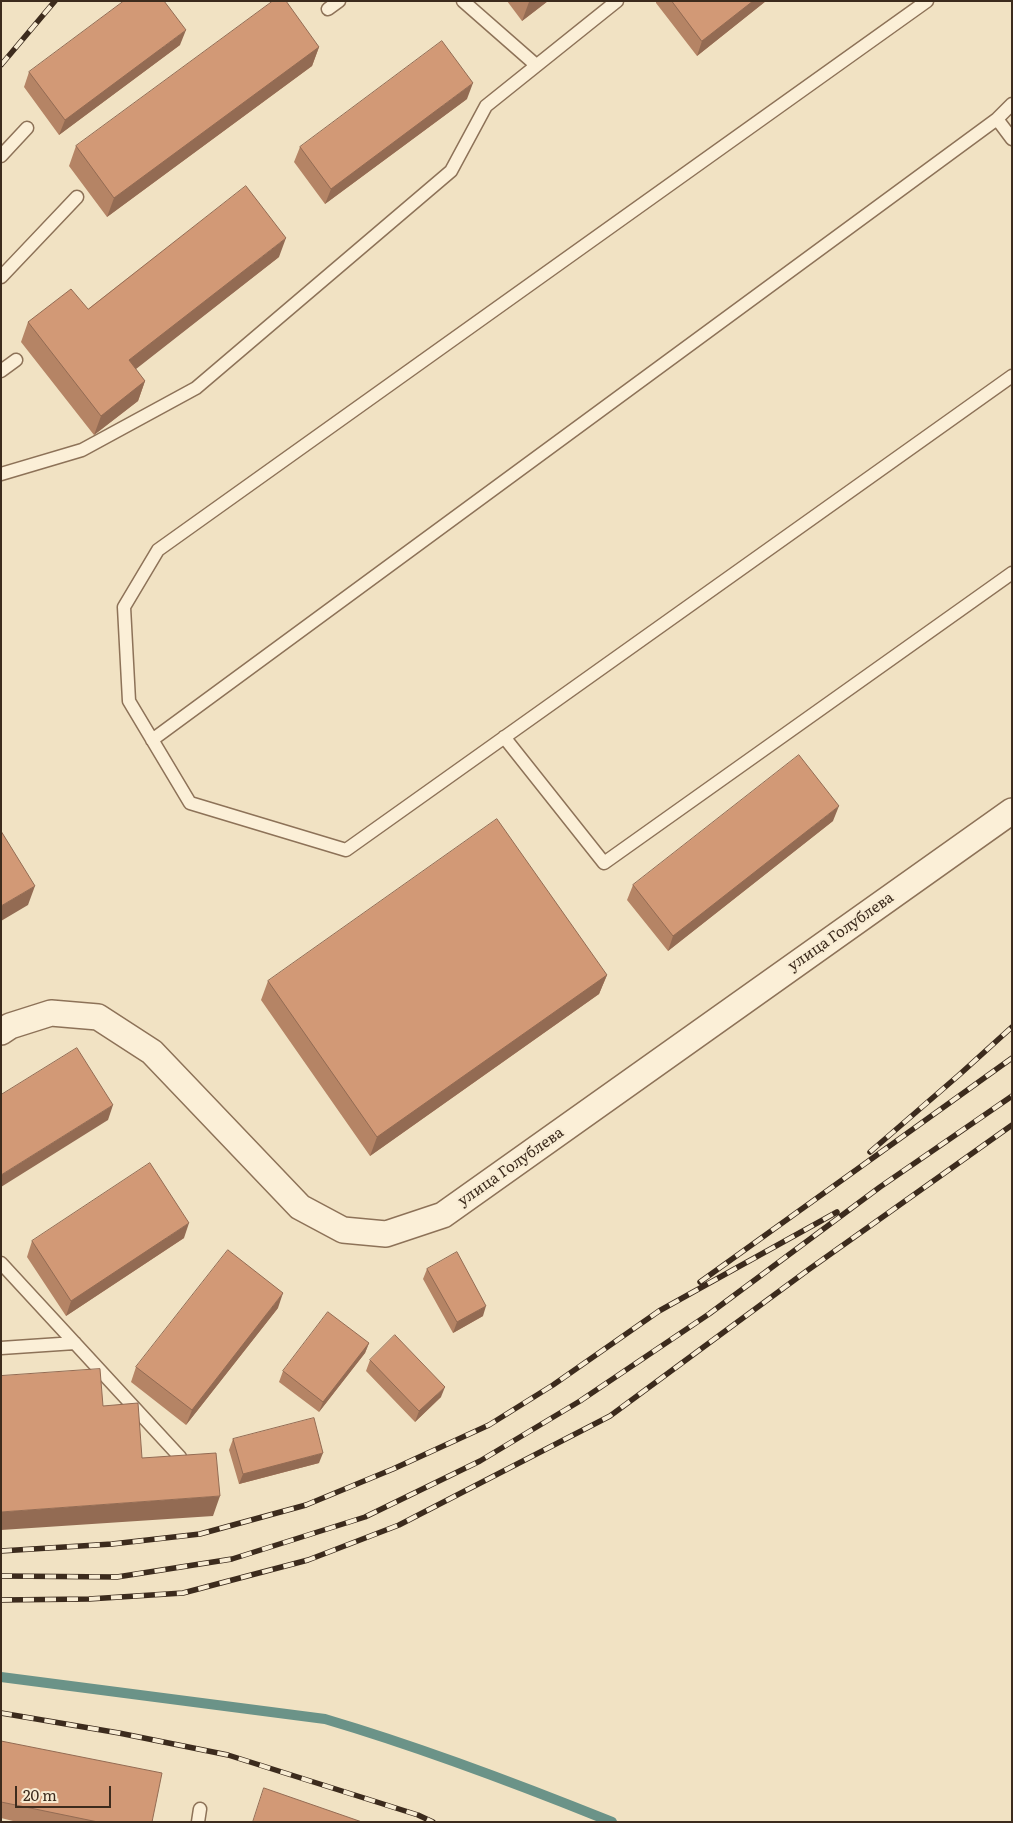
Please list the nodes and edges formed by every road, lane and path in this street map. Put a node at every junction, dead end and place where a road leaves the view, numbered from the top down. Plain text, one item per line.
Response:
1 (339, 1) edge
2 (463, 1) edge
3 (617, 1) edge
4 (927, 1) edge
5 (328, 9) dead end
6 (536, 66) junction
7 (1012, 104) edge
8 (997, 119) junction
9 (27, 128) dead end
10 (1012, 139) edge
11 (1, 156) edge
12 (77, 197) dead end
13 (1, 277) edge
14 (16, 360) dead end
15 (1, 371) edge
16 (1012, 376) edge
17 (1, 474) edge
18 (1012, 573) edge
19 (504, 738) junction
20 (152, 740) junction
21 (1012, 811) edge
22 (1, 1032) edge
23 (1, 1263) edge
24 (76, 1343) junction
25 (1, 1348) edge
26 (180, 1458) edge

1 - 5 lane
2 - 6 lane
3 - 6 lane
4 - 20 lane
6 - 17 lane
7 - 8 lane
8 - 10 lane
8 - 20 lane
9 - 11 lane
12 - 13 lane
14 - 15 lane
16 - 19 lane
18 - 19 lane
19 - 20 lane
21 - 22 street, улица Голублева
23 - 24 lane
24 - 25 lane
24 - 26 lane

